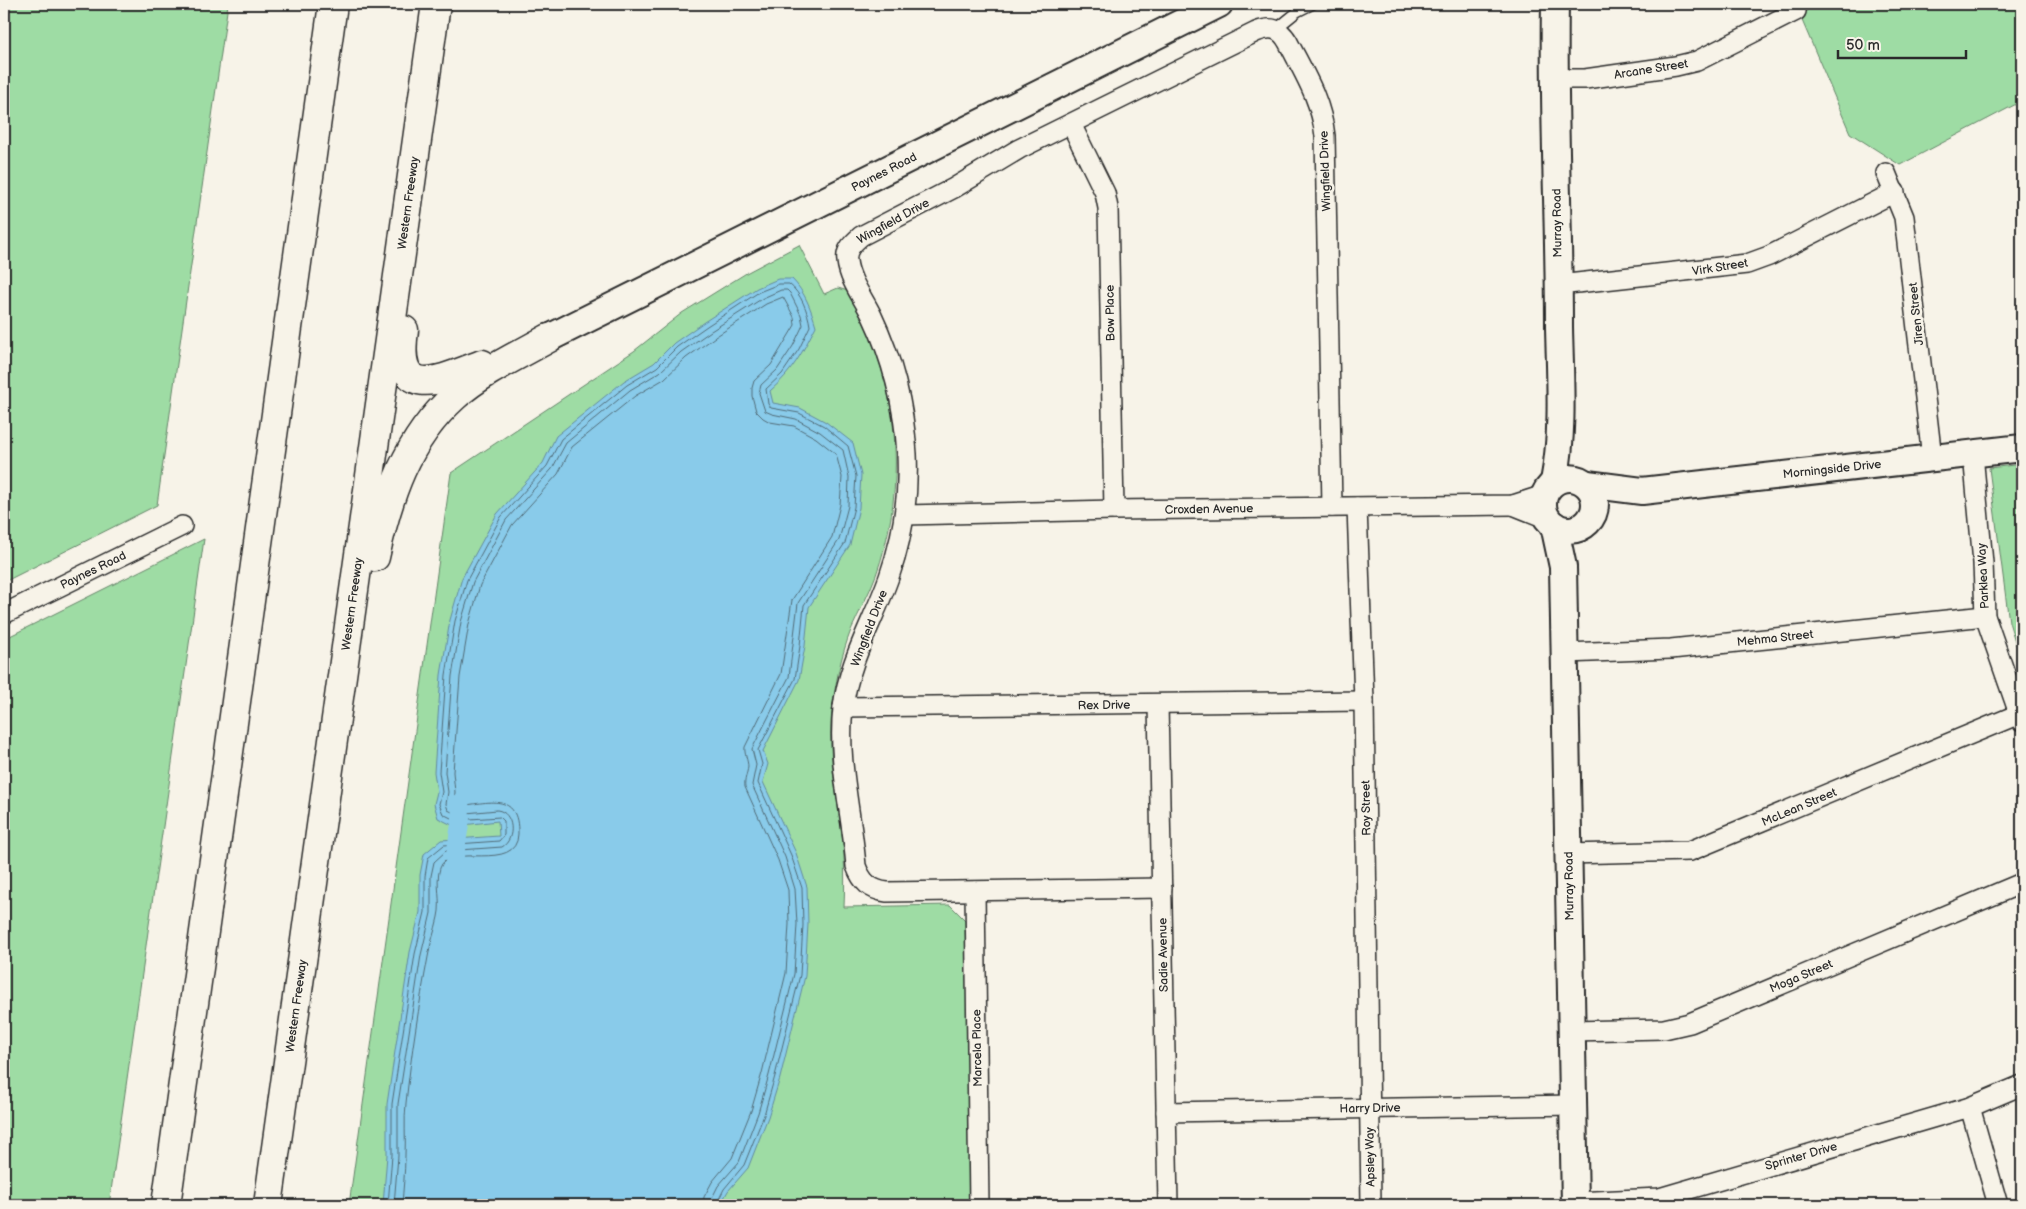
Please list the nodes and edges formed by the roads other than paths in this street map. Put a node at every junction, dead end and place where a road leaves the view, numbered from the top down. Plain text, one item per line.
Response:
1 (333, 4) edge
2 (1219, 4) edge
3 (1313, 4) edge
4 (1555, 4) edge
5 (435, 10) edge
6 (1796, 11) dead end
7 (1276, 30) junction
8 (1554, 79) junction
9 (1071, 124) junction
10 (1886, 173) dead end
11 (1895, 192) junction
12 (1559, 285) junction
13 (548, 338) junction
14 (2022, 448) edge
15 (1973, 454) junction
16 (1932, 458) junction
17 (1642, 490) junction
18 (1561, 497) junction
19 (1332, 507) junction
20 (1357, 507) junction
21 (1114, 510) junction
22 (905, 515) junction
23 (1587, 521) junction
24 (182, 526) dead end
25 (1563, 567) junction
26 (4, 614) edge
27 (1985, 616) junction
28 (1565, 653) junction
29 (1364, 701) junction
30 (1158, 704) junction
31 (843, 707) junction
32 (2020, 718) edge
33 (316, 851) junction
34 (1568, 854) junction
35 (2022, 883) edge
36 (1162, 888) junction
37 (975, 891) junction
38 (1571, 1032) junction
39 (2022, 1085) edge
40 (1574, 1104) junction
41 (1970, 1107) junction
42 (1369, 1108) junction
43 (1166, 1112) junction
44 (1575, 1204) edge
45 (166, 1205) edge
46 (268, 1205) edge
47 (979, 1205) edge
48 (1168, 1205) edge
49 (1371, 1205) edge
50 (1998, 1205) edge

1 - 45 highway
2 - 13 street, Paynes Road
3 - 7 lane
4 - 8 street, Murray Road
5 - 13 highway
5 - 33 highway, Western Freeway
6 - 8 street, Arcane Street
7 - 9 street, Wingfield Drive
7 - 19 street, Wingfield Drive
8 - 12 street, Murray Road
9 - 21 street, Bow Place
9 - 22 street, Wingfield Drive
10 - 11 street, Jiren Street
11 - 12 street, Virk Street
11 - 16 street, Jiren Street
12 - 18 street, Murray Road
13 - 33 highway
14 - 15 street, Morningside Drive
15 - 16 street, Morningside Drive
15 - 27 street, Parklea Way
16 - 17 street, Morningside Drive
17 - 18 street, Morningside Drive
17 - 23 street, Morningside Drive
18 - 20 street, Croxden Avenue
18 - 23 street
18 - 23 street
18 - 25 street, Murray Road
19 - 20 street, Croxden Avenue
19 - 21 street, Croxden Avenue
20 - 29 street, Roy Street
21 - 22 street, Croxden Avenue
22 - 31 street, Wingfield Drive
23 - 25 street, Murray Road
24 - 26 street, Paynes Road
25 - 28 street, Murray Road
27 - 28 street, Mehma Street
27 - 32 street, Parklea Way
28 - 34 street, Murray Road
29 - 30 street, Rex Drive
29 - 42 street, Roy Street
30 - 31 street, Rex Drive
30 - 36 street, Sadie Avenue
31 - 37 street, Wingfield Drive
32 - 34 street, McLean Street
33 - 46 highway, Western Freeway
34 - 38 street, Murray Road
35 - 38 street, Moga Street
36 - 37 street, Wingfield Drive
36 - 43 street, Sadie Avenue
37 - 47 street, Marcela Place
38 - 40 street, Murray Road
39 - 41 street, Sprinter Drive
40 - 42 street, Harry Drive
40 - 44 street, Murray Road
41 - 44 street, Sprinter Drive
41 - 50 street
42 - 43 street, Harry Drive
42 - 49 street, Apsley Way
43 - 48 street, Sadie Avenue

